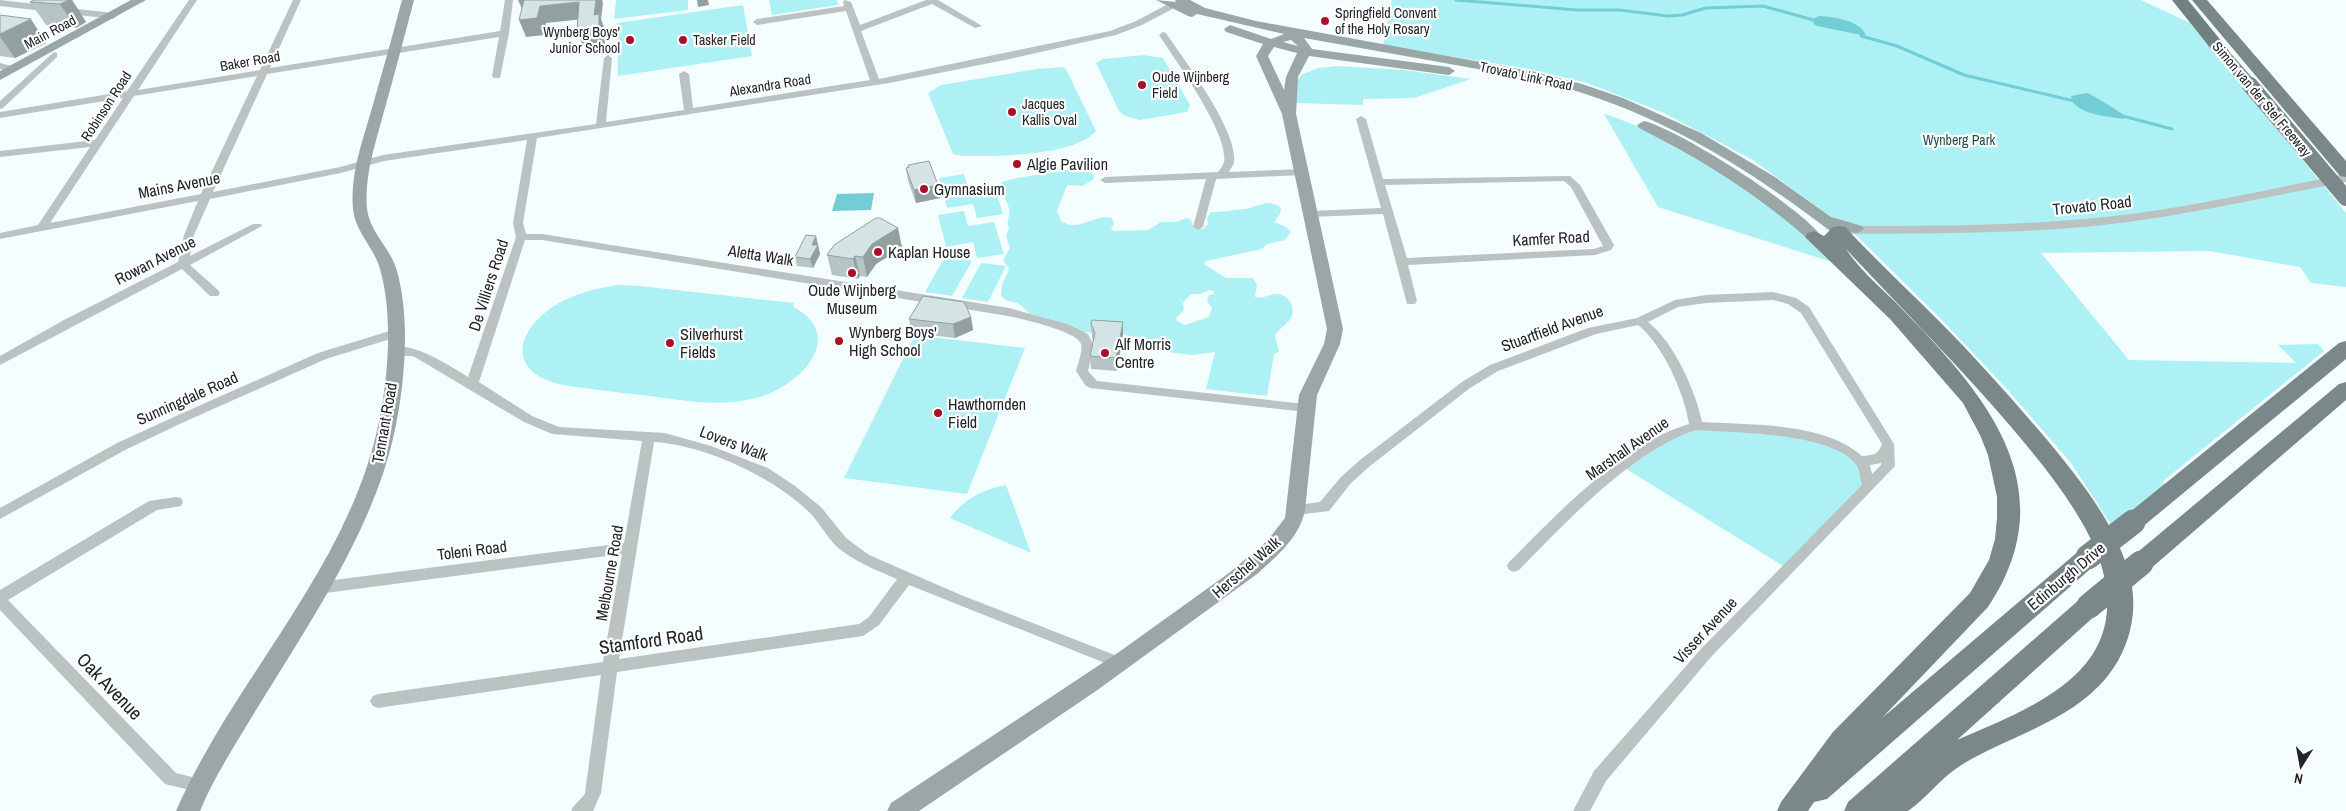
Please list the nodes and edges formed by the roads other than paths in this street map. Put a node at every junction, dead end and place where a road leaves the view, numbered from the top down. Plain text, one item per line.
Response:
1 (140, 0) edge
2 (193, 0) edge
3 (298, 0) edge
4 (408, 0) edge
5 (509, 0) edge
6 (934, 0) edge
7 (2180, 0) edge
8 (2199, 0) edge
9 (1175, 1) edge
10 (0, 3) edge
11 (848, 4) edge
12 (113, 16) junction
13 (1224, 18) junction
14 (757, 22) dead end
15 (978, 26) dead end
16 (858, 29) junction
17 (505, 33) junction
18 (1163, 35) dead end
19 (1292, 35) junction
20 (1340, 41) junction
21 (1267, 47) junction
22 (395, 50) junction
23 (1306, 51) junction
24 (2221, 51) joint
25 (54, 54) dead end
26 (608, 58) dead end
27 (0, 66) edge
28 (1412, 67) junction
29 (13, 69) junction
30 (264, 73) junction
31 (684, 74) dead end
32 (0, 76) edge
33 (497, 76) dead end
34 (1292, 77) junction
35 (875, 82) junction
36 (129, 95) junction
37 (0, 106) edge
38 (689, 112) junction
39 (1289, 114) junction
40 (0, 115) edge
41 (1362, 119) dead end
42 (601, 126) junction
43 (532, 139) junction
44 (98, 143) junction
45 (0, 154) edge
46 (430, 154) junction
47 (364, 163) junction
48 (395, 163) dead end
49 (1301, 172) junction
50 (2346, 172) edge
51 (1217, 176) junction
52 (2346, 178) edge
53 (1105, 180) dead end
54 (1379, 182) junction
55 (206, 195) junction
56 (2346, 198) edge
57 (1387, 211) junction
58 (1310, 214) junction
59 (1798, 222) junction
60 (258, 226) dead end
61 (1198, 227) dead end
62 (1841, 227) junction
63 (42, 228) junction
64 (0, 236) edge
65 (521, 237) junction
66 (1814, 237) joint
67 (1403, 262) junction
68 (1845, 262) junction
69 (183, 264) junction
70 (214, 293) dead end
71 (1411, 300) dead end
72 (1640, 321) junction
73 (68, 323) junction
74 (395, 342) junction
75 (2346, 348) edge
76 (0, 353) edge
77 (0, 361) edge
78 (472, 384) junction
79 (2346, 389) edge
80 (1305, 408) junction
81 (1696, 426) junction
82 (649, 436) junction
83 (1888, 444) junction
84 (1860, 461) junction
85 (1868, 484) junction
86 (176, 502) dead end
87 (1296, 510) junction
88 (0, 514) edge
89 (631, 547) junction
90 (1514, 566) dead end
91 (906, 578) junction
92 (318, 588) junction
93 (0, 597) edge
94 (0, 601) edge
95 (1120, 663) junction
96 (610, 666) junction
97 (378, 701) dead end
98 (198, 785) junction
99 (188, 811) edge
100 (579, 811) edge
101 (899, 811) edge
102 (1582, 811) edge
103 (1792, 811) edge
104 (1858, 811) edge
105 (1885, 811) edge

1 - 12 main road, Main Road
2 - 36 street, Robinson Road
3 - 30 street
4 - 22 main road, Tennant Road
5 - 17 street
6 - 15 street
6 - 16 street
7 - 24 highway, Simon van der Stel Freeway
8 - 50 highway, Simon van der Stel Freeway
9 - 13 main road, Trovato Link Road
9 - 21 main road, Trovato Link Road
9 - 35 street, Alexandra Road
10 - 12 street
11 - 14 street
11 - 16 street
12 - 29 main road, Main Road
13 - 19 main road
13 - 20 main road, Trovato Link Road
16 - 35 street
17 - 22 street, Baker Road
17 - 33 street
18 - 51 street
19 - 20 main road
19 - 21 main road
19 - 23 main road
20 - 62 main road, Trovato Link Road
21 - 23 main road, Trovato Link Road
21 - 39 main road, Herschel Walk
22 - 30 street, Baker Road
22 - 47 main road, Tennant Road
23 - 28 main road, Trovato Link Road
23 - 34 main road
24 - 56 highway, Simon van der Stel Freeway, bridge
25 - 37 street
26 - 42 street
27 - 29 street
28 - 34 main road
28 - 59 main road, Trovato Link Road
29 - 32 main road, Main Road
30 - 36 street, Baker Road
30 - 55 street
31 - 38 street
34 - 39 main road, Herschel Walk
35 - 38 street, Alexandra Road
36 - 40 street, Baker Road
36 - 44 street, Robinson Road
38 - 42 street, Alexandra Road
39 - 49 main road, Herschel Walk
41 - 54 street
42 - 43 street, Alexandra Road
43 - 46 street, Alexandra Road
43 - 65 street, De Villiers Road
44 - 45 street
44 - 63 street, Robinson Road
46 - 47 street
46 - 48 street
47 - 55 street, Mains Avenue
47 - 74 main road, Tennant Road
49 - 51 street
49 - 58 main road, Herschel Walk
51 - 53 street
51 - 61 street
52 - 62 street, Trovato Road
54 - 57 street
54 - 67 street, Kamfer Road
55 - 63 street, Mains Avenue
55 - 69 street
57 - 58 street
57 - 67 street
58 - 80 main road, Herschel Walk
59 - 62 main road
59 - 66 main road, Trovato Link Road
60 - 69 street, Rowan Avenue
62 - 68 highway
62 - 105 highway
63 - 64 street, Mains Avenue
65 - 78 street, De Villiers Road
65 - 80 street, Aletta Walk
66 - 68 highway
67 - 71 street
68 - 103 highway
69 - 70 street
69 - 73 street, Rowan Avenue
72 - 81 street, Marshall Avenue
72 - 83 street, Stuartfield Avenue
72 - 87 street, Stuartfield Avenue
73 - 76 street, Rowan Avenue
73 - 77 street, Rowan Avenue
74 - 78 street, Lovers Walk
74 - 88 street, Sunningdale Road
74 - 92 main road, Tennant Road
75 - 103 highway, Edinburgh Drive, bridge
78 - 82 street, Lovers Walk
79 - 104 highway, bridge
80 - 87 main road, Herschel Walk
81 - 84 street
81 - 90 street, Marshall Avenue
82 - 89 street, Melbourne Road
82 - 91 street, Lovers Walk
83 - 84 street
83 - 85 street
84 - 85 street
85 - 102 street, Visser Avenue
86 - 93 street
87 - 95 main road, Herschel Walk
89 - 92 street, Toleni Road
89 - 96 street, Melbourne Road
91 - 95 street, Lovers Walk
91 - 96 street, Stamford Road
92 - 98 main road, Tennant Road
94 - 98 street, Oak Avenue
95 - 101 main road, Herschel Walk
96 - 97 street, Stamford Road
96 - 100 street, Melbourne Road
98 - 99 main road, Tennant Road

